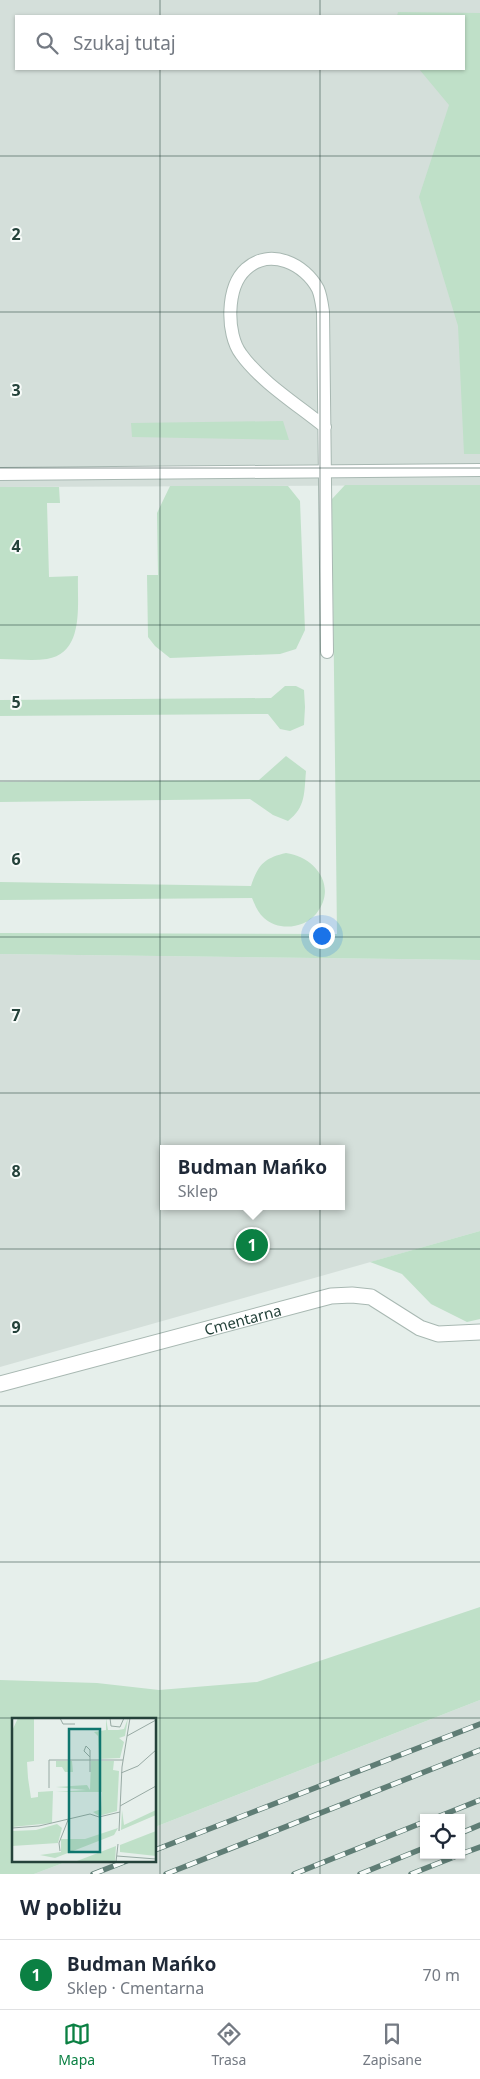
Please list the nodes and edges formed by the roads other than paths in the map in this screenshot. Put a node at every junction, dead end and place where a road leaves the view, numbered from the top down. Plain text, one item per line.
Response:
1 (325, 426) junction
2 (480, 470) edge
3 (325, 472) junction
4 (0, 474) edge
5 (326, 652) dead end
6 (480, 1332) edge
7 (0, 1384) edge

1 - 1 lane
1 - 3 lane
2 - 3 lane
3 - 4 lane
3 - 5 lane
6 - 7 street, Cmentarna

